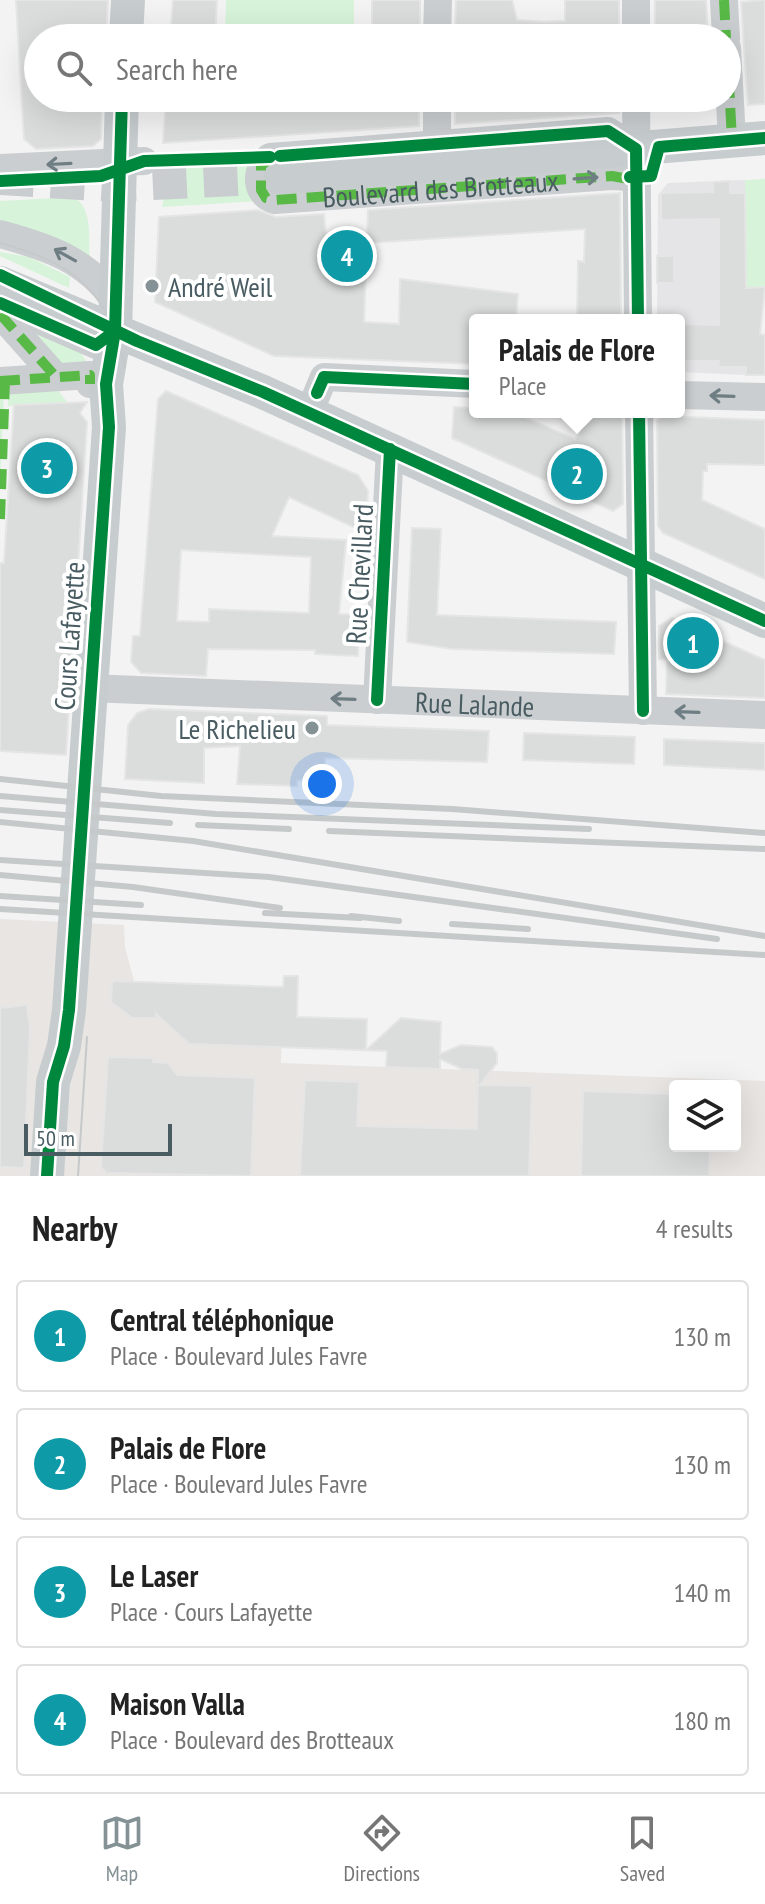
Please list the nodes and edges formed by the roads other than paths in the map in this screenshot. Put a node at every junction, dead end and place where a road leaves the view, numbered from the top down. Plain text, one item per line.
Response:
1 (128, 0) edge
2 (438, 0) edge
3 (636, 0) edge
4 (724, 0) edge
5 (127, 24) edge
6 (437, 24) edge
7 (636, 24) edge
8 (725, 24) edge
9 (741, 109) edge
10 (124, 112) edge
11 (437, 112) edge
12 (636, 112) edge
13 (748, 139) edge
14 (437, 144) junction
15 (636, 149) junction
16 (131, 161) junction
17 (0, 168) edge
18 (280, 177) tunnel mouth
19 (637, 184) junction
20 (0, 234) edge
21 (0, 283) edge
22 (0, 303) edge
23 (0, 314) edge
24 (638, 314) edge
25 (115, 316) junction
26 (56, 377) junction
27 (0, 381) edge
28 (90, 384) dead end
29 (469, 384) edge
30 (685, 395) edge
31 (765, 397) edge
32 (309, 413) junction
33 (639, 418) edge
34 (390, 449) junction
35 (641, 563) junction
36 (765, 621) edge
37 (89, 688) junction
38 (377, 700) junction
39 (643, 711) junction
40 (765, 715) edge
41 (47, 1176) edge

1 - 5 main road
2 - 6 street
3 - 7 street
4 - 8 street
9 - 13 street
10 - 16 main road, Cours Lafayette
11 - 14 street
12 - 15 street
13 - 15 main road
14 - 15 street, Boulevard des Brotteaux
14 -> 19 street, Boulevard des Brotteaux
15 - 18 main road
15 - 19 street
16 -> 17 street
16 - 25 main road, Cours Lafayette
19 - 24 street
25 -> 20 street
21 - 25 main road
22 - 25 street
23 - 26 street
25 - 32 main road
25 - 37 main road, Cours Lafayette
26 - 27 street
26 - 28 street
29 - 32 street
31 -> 30 street
32 - 34 main road
33 - 35 street
34 - 35 main road
34 - 38 street, Rue Chevillard
35 - 36 main road
35 - 39 street
38 -> 37 street, Rue Lalande
37 - 41 main road, Cours Lafayette
38 - 39 street, Rue Lalande
40 -> 39 street, Rue Lalande

